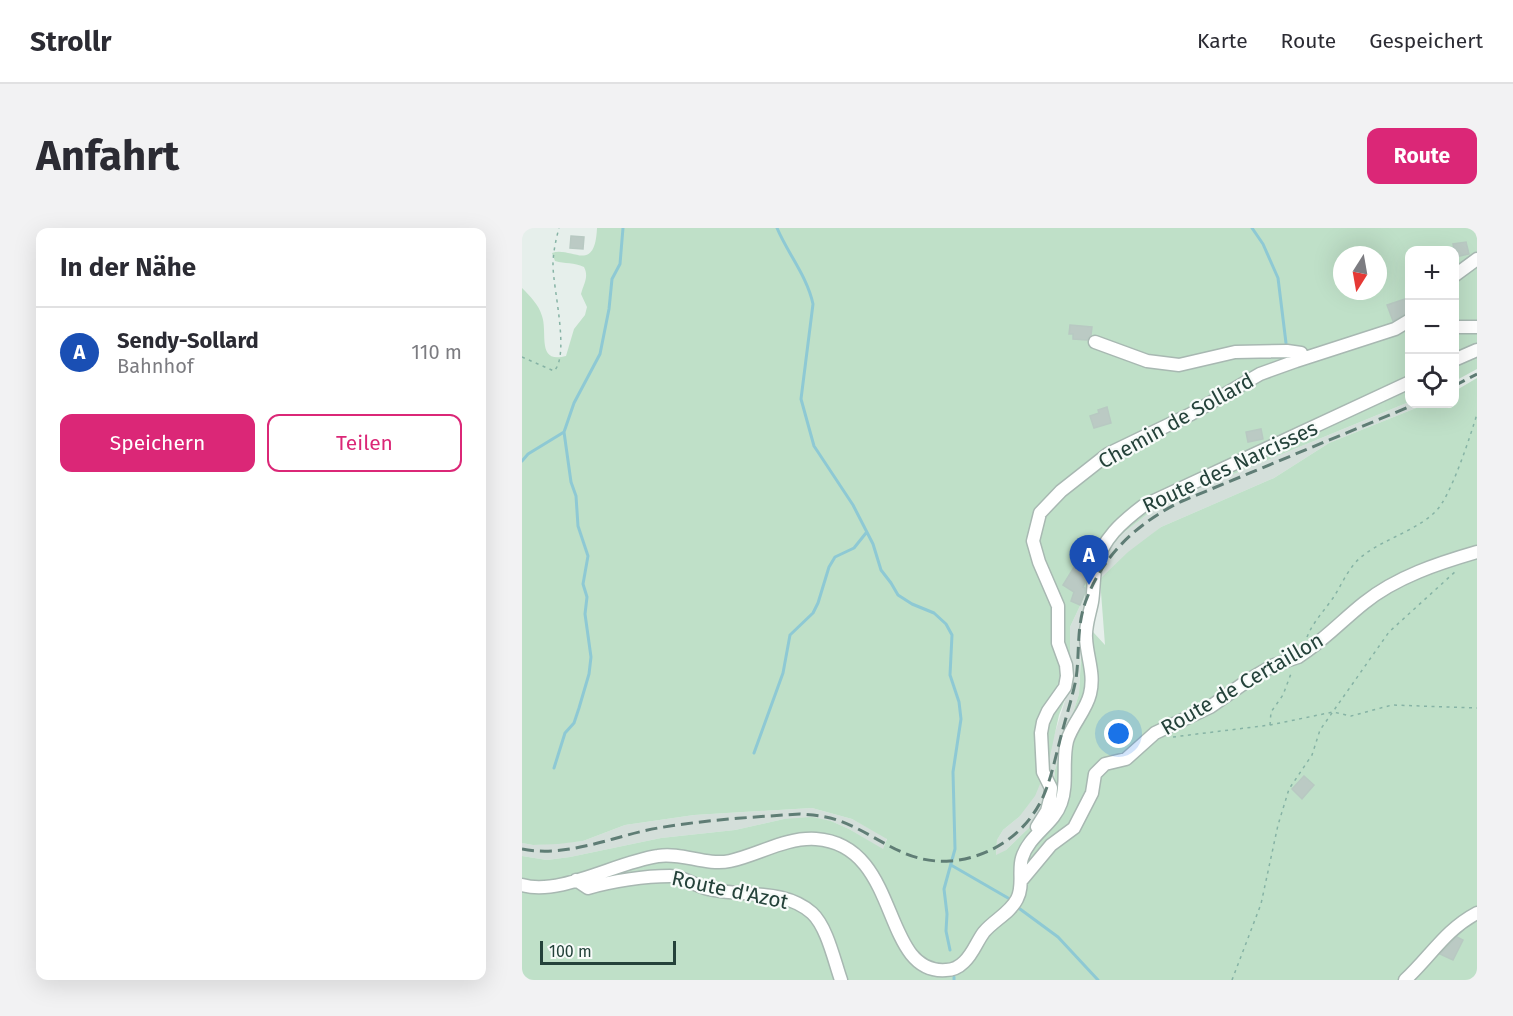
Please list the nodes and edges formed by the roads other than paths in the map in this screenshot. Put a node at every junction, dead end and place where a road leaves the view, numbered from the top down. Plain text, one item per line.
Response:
1 (1477, 259) edge
2 (1459, 273) edge
3 (1405, 323) edge
4 (1459, 327) edge
5 (1477, 327) edge
6 (1395, 329) junction
7 (1405, 330) edge
8 (1095, 342) dead end
9 (1477, 350) edge
10 (1304, 358) junction
11 (1459, 358) edge
12 (1405, 384) edge
13 (1477, 552) edge
14 (1034, 836) junction
15 (576, 880) junction
16 (1021, 881) junction
17 (522, 885) edge
18 (1477, 913) edge
19 (842, 980) edge
20 (1405, 980) edge

1 - 2 street
3 - 6 street, Chemin de Sollard
4 - 5 street
6 - 7 street
6 - 10 street, Chemin de Sollard
8 - 10 street
9 - 11 street
10 - 14 street, Chemin de Sollard
12 - 14 street, Route des Narcisses
13 - 16 street, Route de Certaillon
14 - 16 street, Route des Narcisses
15 - 16 street, Route des Narcisses
15 - 17 street, Route des Narcisses
15 - 19 street, Route d'Azot
18 - 20 street

